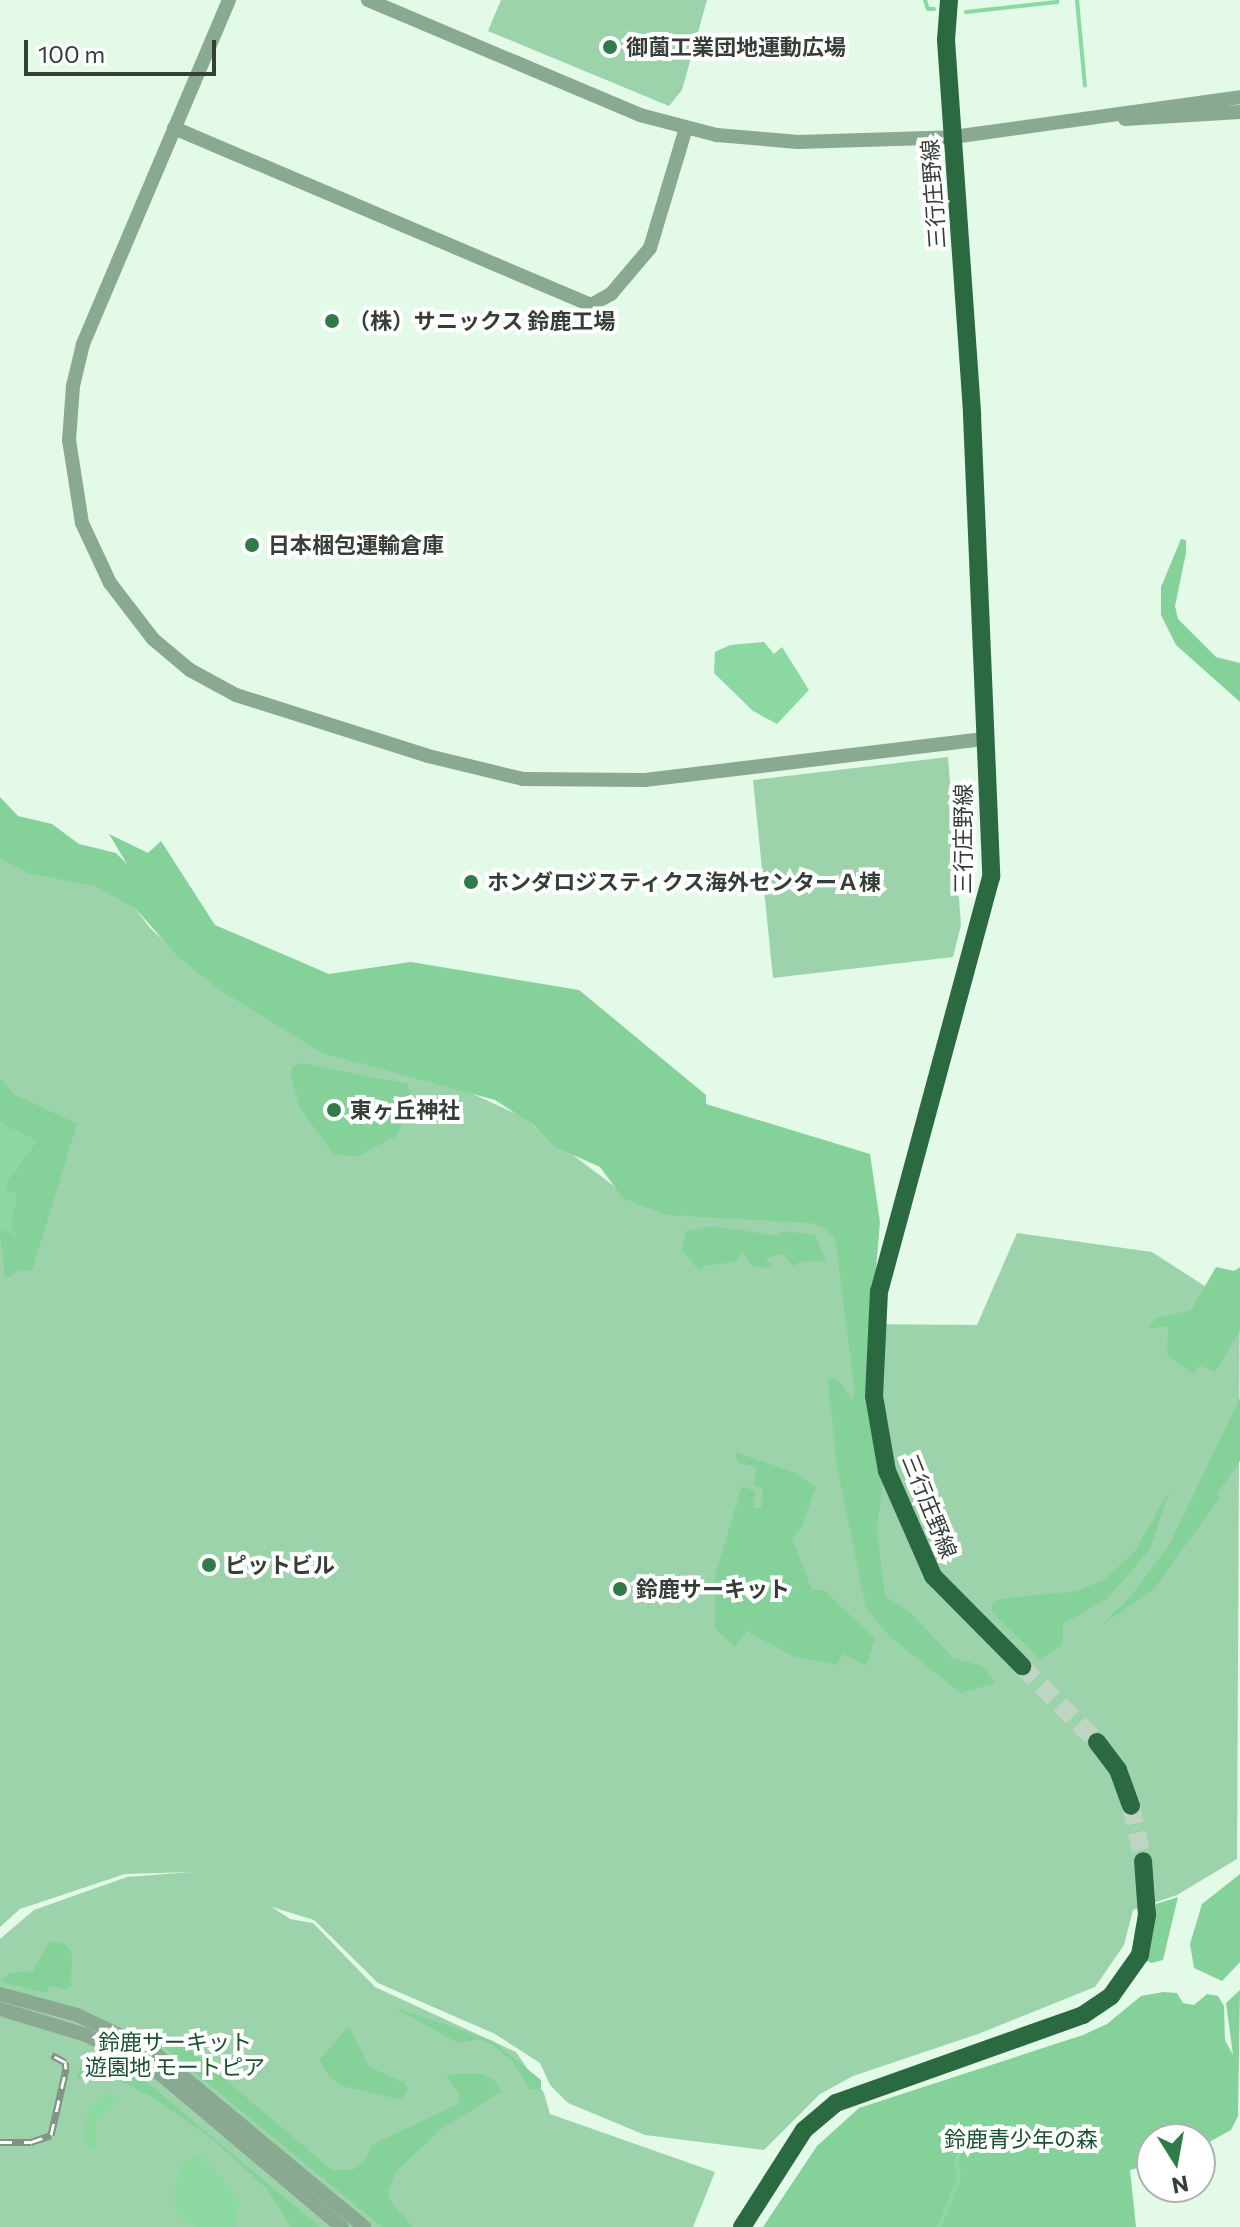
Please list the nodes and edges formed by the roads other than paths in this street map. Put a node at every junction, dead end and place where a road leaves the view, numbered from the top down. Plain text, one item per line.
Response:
1 (229, 0) edge
2 (368, 0) edge
3 (949, 0) edge
4 (1240, 97) edge
5 (1240, 112) edge
6 (1076, 120) junction
7 (174, 128) junction
8 (686, 128) junction
9 (953, 137) junction
10 (986, 739) junction
11 (1022, 1666) tunnel mouth
12 (1097, 1742) tunnel mouth
13 (1131, 1806) tunnel mouth
14 (1143, 1861) tunnel mouth
15 (0, 1994) edge
16 (0, 2009) edge
17 (342, 2227) edge
18 (364, 2227) edge
19 (742, 2227) edge

1 - 7 street
2 - 8 street
3 - 9 main road, 三行庄野線
4 - 6 street
5 - 6 street
6 - 9 street
7 - 8 street
7 - 10 street
8 - 9 street
9 - 10 main road, 三行庄野線
10 - 11 main road, 三行庄野線
12 - 13 main road
14 - 19 main road
15 - 18 street
16 - 17 street

